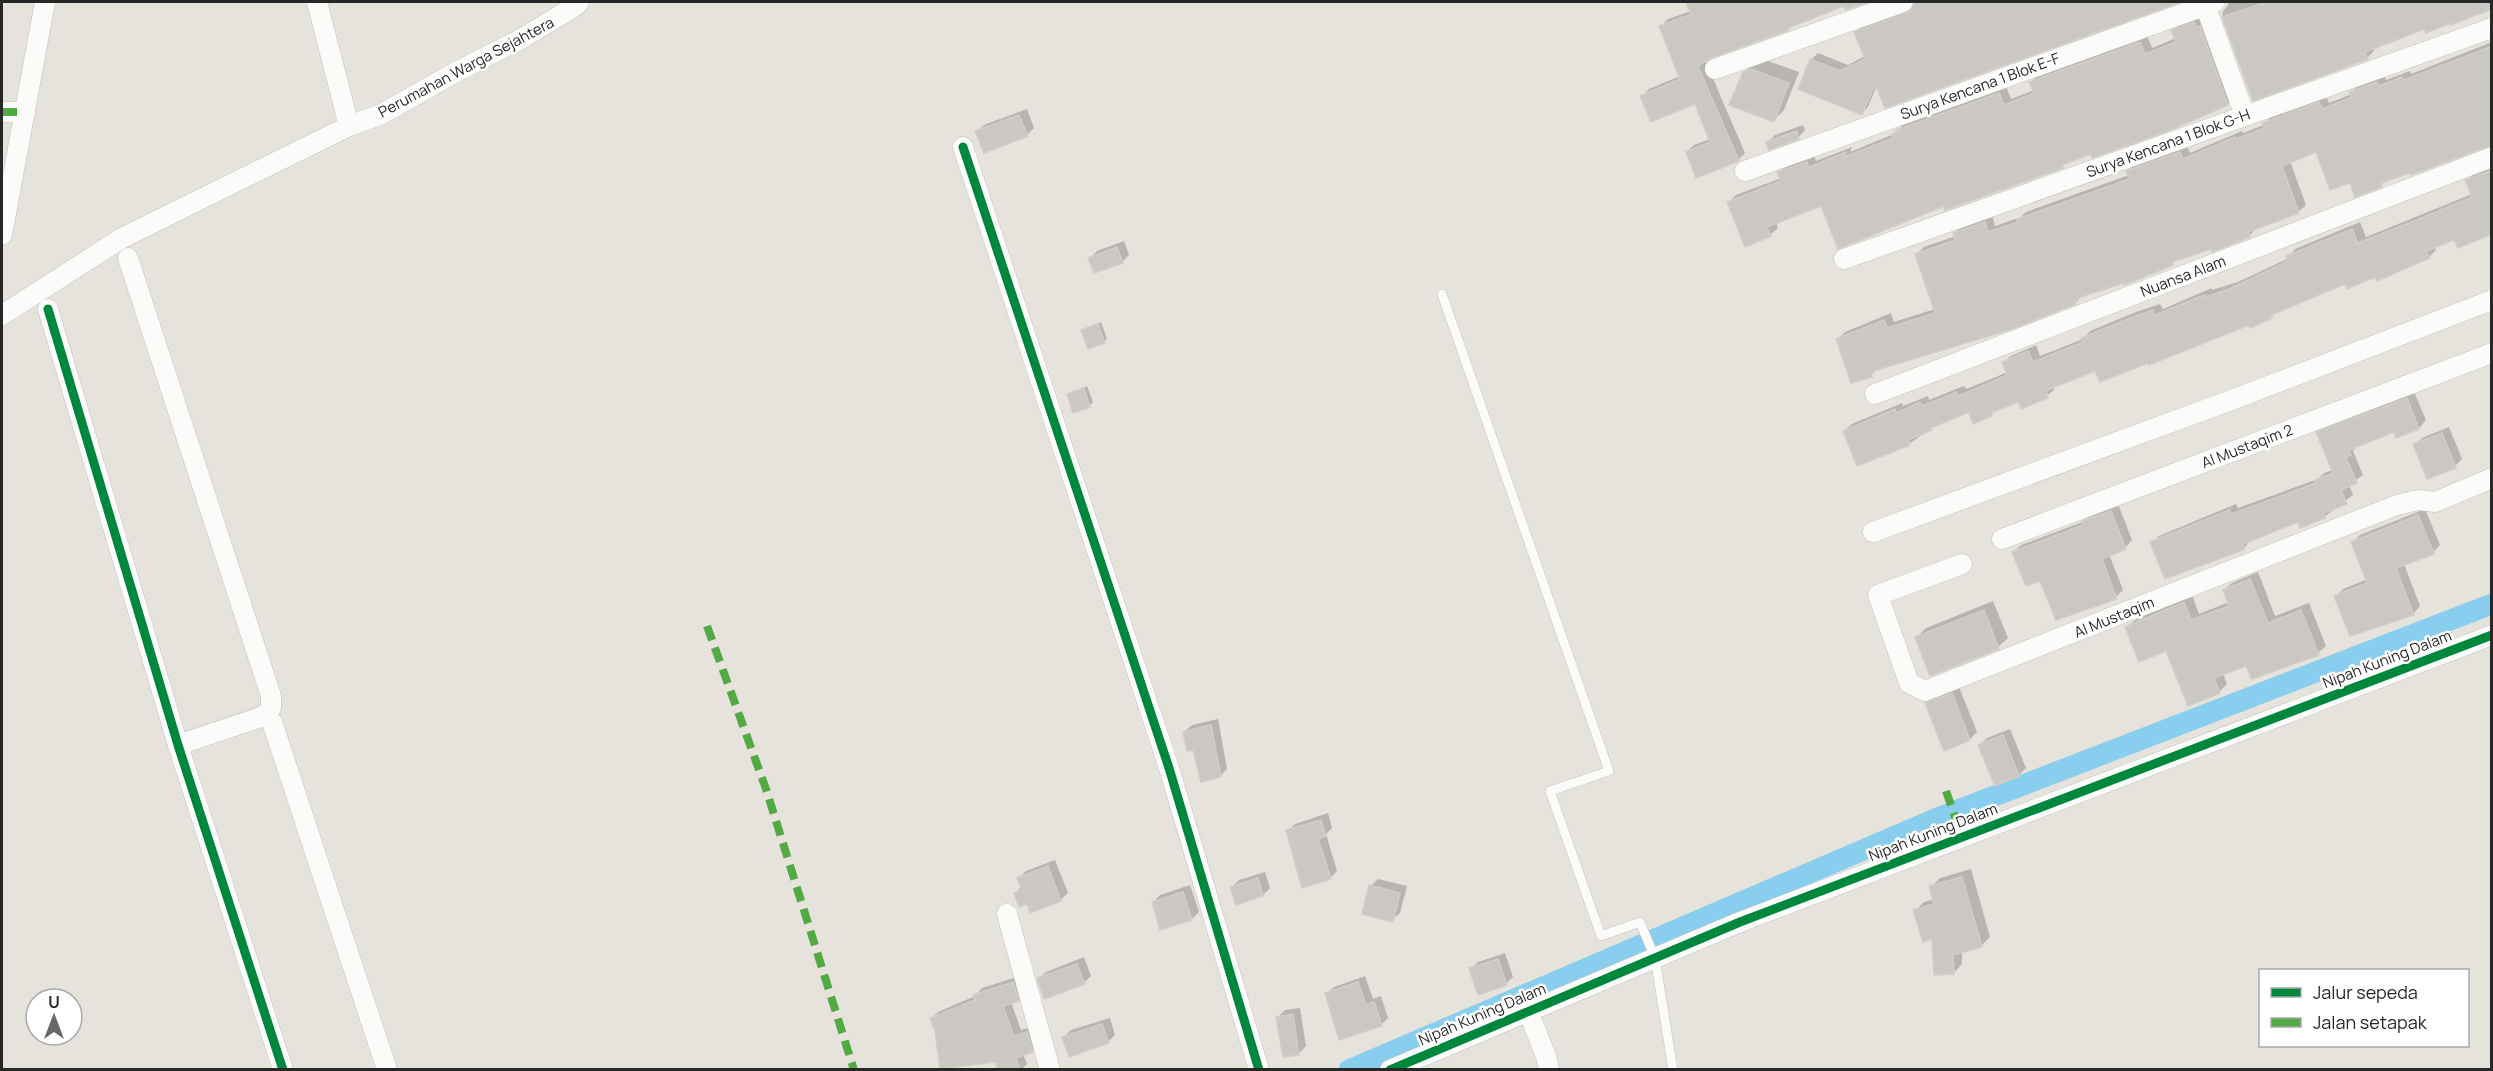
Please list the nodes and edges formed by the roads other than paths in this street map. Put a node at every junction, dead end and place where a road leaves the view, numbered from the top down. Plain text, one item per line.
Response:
1 (45, 2) edge
2 (317, 2) edge
3 (579, 2) edge
4 (1904, 2) edge
5 (2208, 3) edge
6 (2492, 28) edge
7 (1714, 69) dead end
8 (2, 112) edge
9 (26, 112) junction
10 (2245, 116) junction
11 (349, 126) junction
12 (963, 147) dead end
13 (2492, 158) edge
14 (1745, 171) dead end
15 (2, 235) edge
16 (129, 258) dead end
17 (1844, 259) dead end
18 (1442, 294) dead end
19 (10, 299) edge
20 (2492, 300) edge
21 (48, 309) dead end
22 (2, 315) edge
23 (2492, 353) edge
24 (1875, 394) dead end
25 (2492, 478) edge
26 (1873, 532) dead end
27 (2002, 539) dead end
28 (1962, 564) dead end
29 (2492, 635) edge
30 (272, 723) dead end
31 (178, 745) junction
32 (1007, 914) dead end
33 (1654, 955) junction
34 (1528, 1011) junction
35 (283, 1070) edge
36 (387, 1070) edge
37 (1050, 1070) edge
38 (1259, 1070) edge
39 (1390, 1070) edge
40 (1549, 1070) edge
41 (1673, 1070) edge

1 - 9 street
2 - 11 street
3 - 11 street, Perumahan Warga Sejahtera
4 - 7 street
5 - 10 street
5 - 14 street, Surya Kencana 1 Blok E-F
6 - 10 street, Surya Kencana 1 Blok G-H
8 - 9 street
9 - 15 street
10 - 17 street, Surya Kencana 1 Blok G-H
11 - 19 street, Perumahan Warga Sejahtera
12 - 38 street
13 - 24 street, Nuansa Alam
16 - 31 street
18 - 33 lane
19 - 22 street, Perumahan Warga Sejahtera
20 - 26 street
21 - 31 street
23 - 27 street, Al Mustaqim 2
25 - 28 street, Al Mustaqim
29 - 33 street, Nipah Kuning Dalam
30 - 36 street
31 - 35 street
32 - 37 street
33 - 34 street, Nipah Kuning Dalam
33 - 41 lane
34 - 39 street, Nipah Kuning Dalam
34 - 40 street

